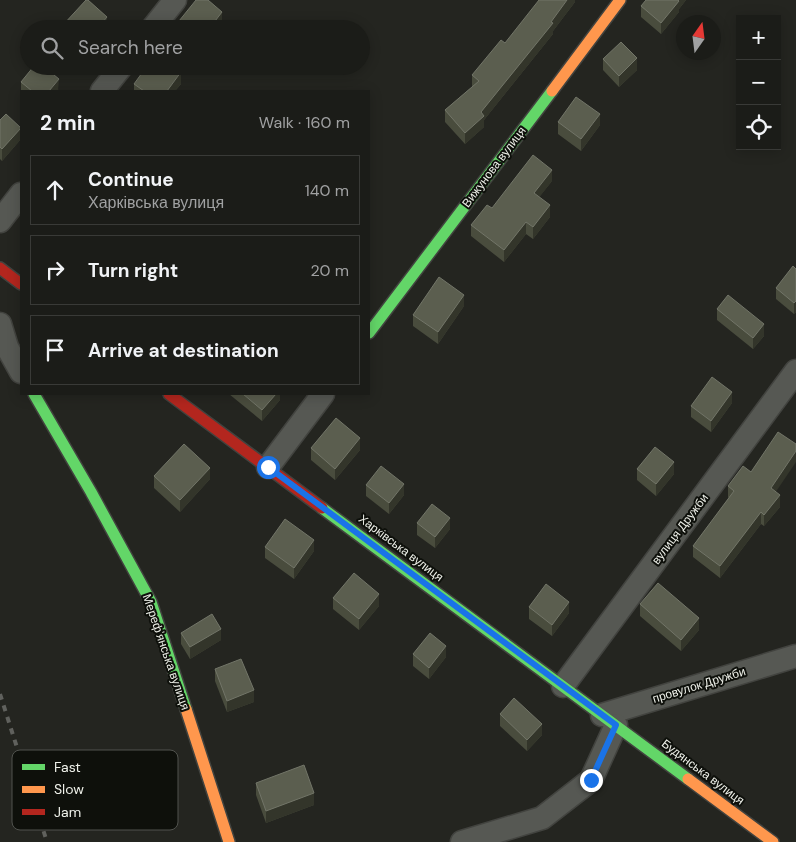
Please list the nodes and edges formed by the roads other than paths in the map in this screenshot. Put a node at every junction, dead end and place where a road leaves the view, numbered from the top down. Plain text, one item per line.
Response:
1 (175, 0) edge
2 (620, 0) edge
3 (159, 20) edge
4 (115, 75) edge
5 (103, 90) edge
6 (20, 195) edge
7 (0, 220) edge
8 (0, 268) edge
9 (20, 283) edge
10 (0, 324) edge
11 (370, 332) edge
12 (20, 370) edge
13 (796, 371) edge
14 (35, 395) edge
15 (170, 395) edge
16 (322, 395) edge
17 (268, 467) junction
18 (796, 656) edge
19 (563, 686) junction
20 (609, 720) junction
21 (229, 842) edge
22 (462, 842) edge
23 (773, 842) edge

1 - 3 street
2 - 11 street, Вижунова вулиця
4 - 5 street
6 - 7 street
8 - 9 street
10 - 12 street
13 - 19 street, вулиця Дружби
14 - 21 street, Мереф'янська вулиця
15 - 17 street, Харківська вулиця
16 - 17 street
17 - 19 street, Харківська вулиця
18 - 20 street, провулок Дружби
19 - 20 street, Харківська вулиця
20 - 22 street
20 - 23 street, Будянська вулиця

